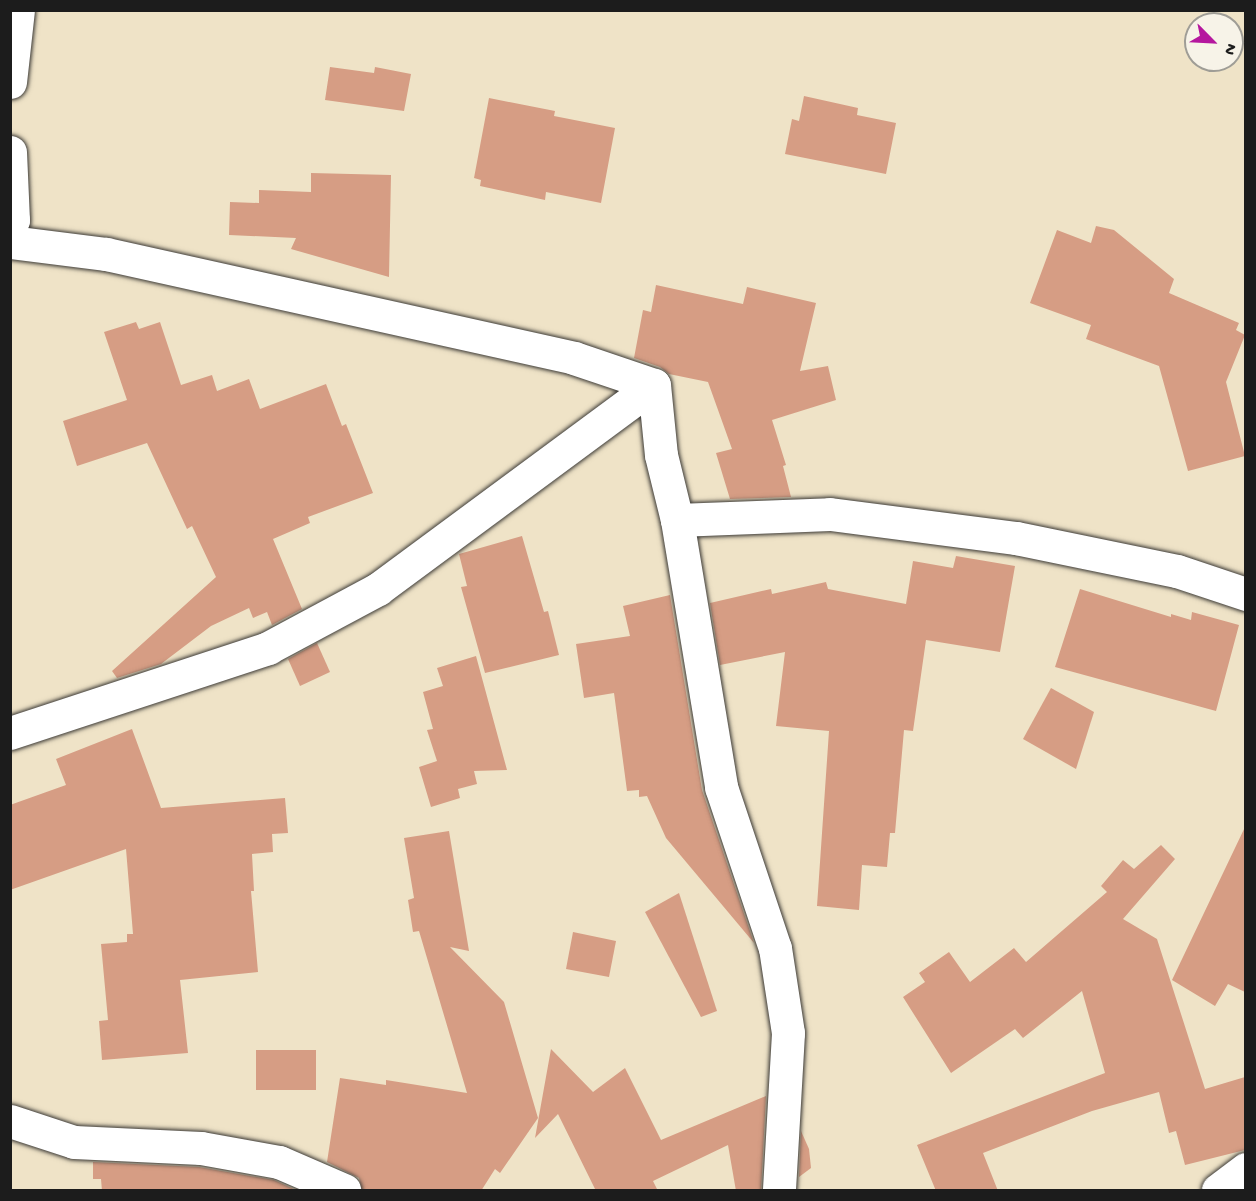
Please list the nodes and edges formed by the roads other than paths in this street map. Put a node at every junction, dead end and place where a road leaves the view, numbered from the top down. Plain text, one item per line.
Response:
1 (18, 10) edge
2 (10, 82) edge
3 (10, 152) edge
4 (10, 225) edge
5 (10, 242) edge
6 (654, 385) junction
7 (677, 520) junction
8 (1245, 594) edge
9 (10, 734) edge
10 (10, 1120) edge
11 (1245, 1169) edge
12 (344, 1191) edge
13 (779, 1191) edge
14 (1218, 1191) edge

1 - 2 street
3 - 4 street
5 - 6 street
6 - 7 street
6 - 9 street
7 - 8 street
7 - 13 street
10 - 12 street
11 - 14 street

